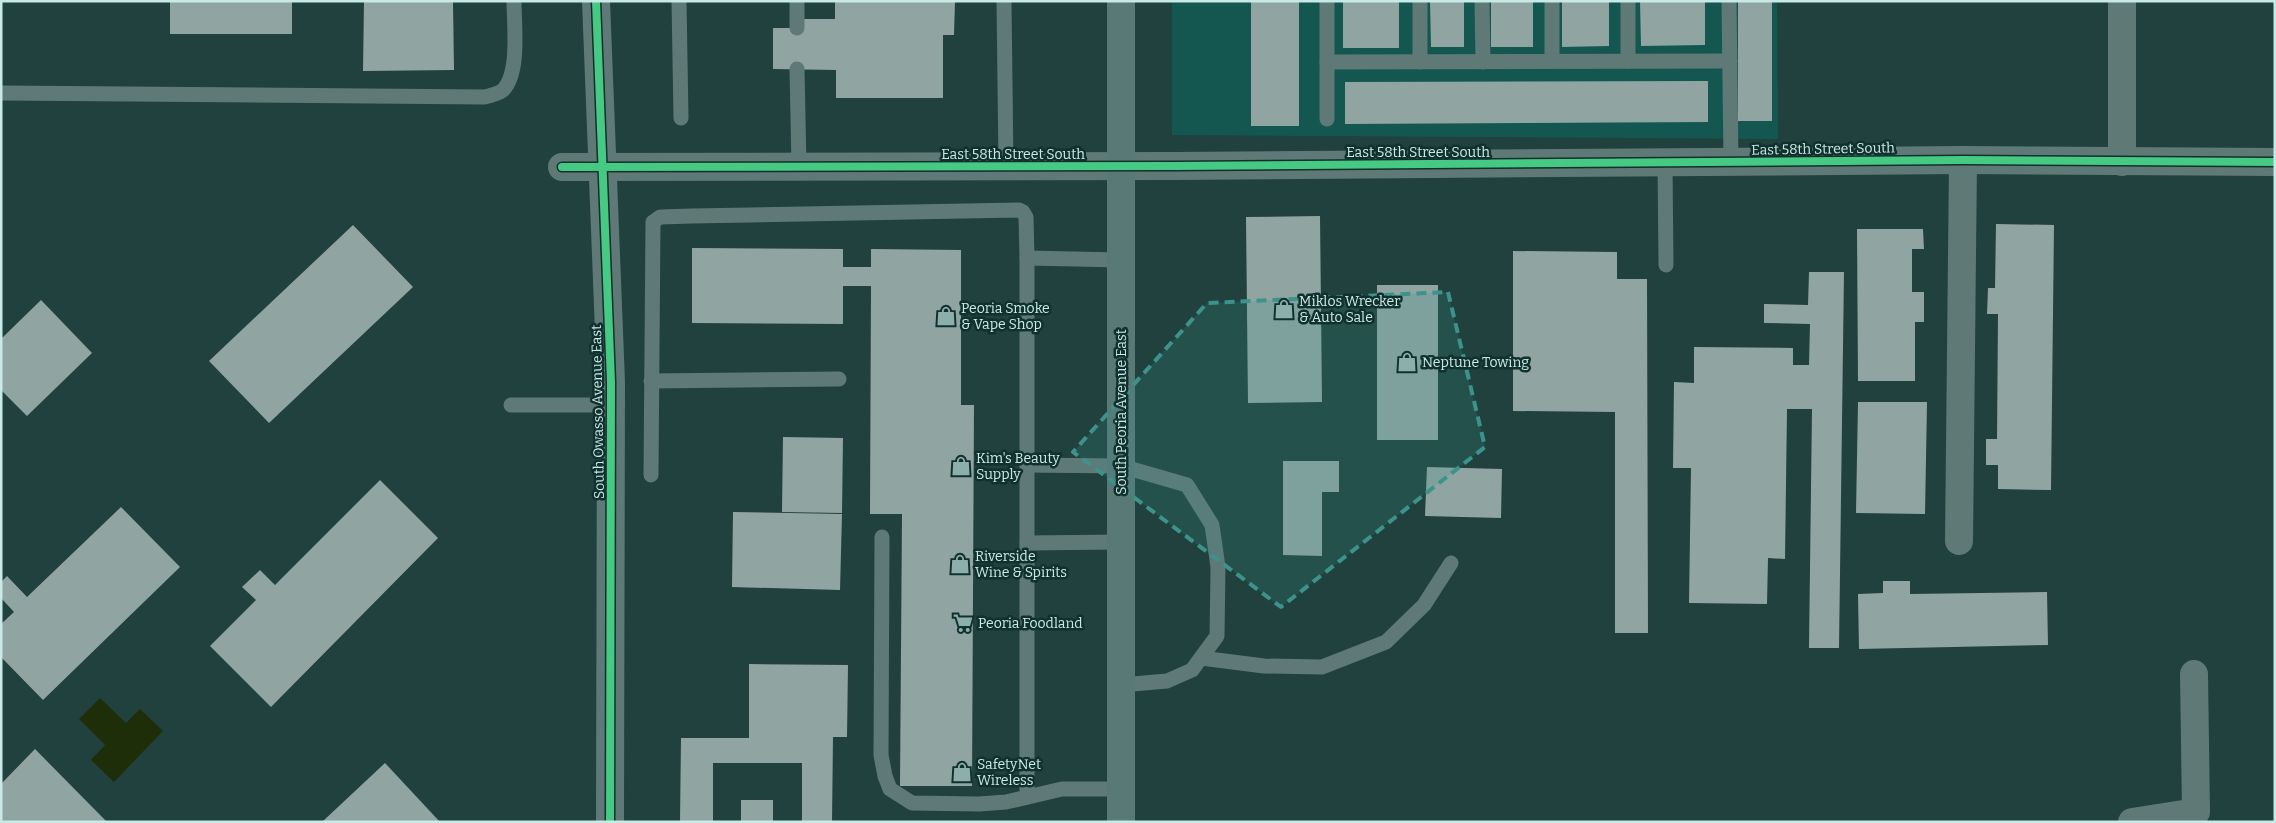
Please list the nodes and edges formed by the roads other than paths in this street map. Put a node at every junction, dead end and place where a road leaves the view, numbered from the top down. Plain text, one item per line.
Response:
1 (514, 1) edge
2 (596, 1) edge
3 (679, 1) edge
4 (797, 1) edge
5 (1004, 1) edge
6 (1121, 1) edge
7 (1327, 1) edge
8 (1420, 1) edge
9 (1482, 1) edge
10 (1552, 1) edge
11 (1628, 1) edge
12 (1729, 1) edge
13 (2122, 1) edge
14 (797, 28) dead end
15 (1552, 61) junction
16 (1628, 61) junction
17 (1730, 61) junction
18 (1327, 62) junction
19 (1420, 62) junction
20 (1483, 62) junction
21 (798, 69) dead end
22 (1, 93) edge
23 (681, 118) dead end
24 (1327, 119) dead end
25 (1963, 160) junction
26 (1664, 162) junction
27 (1731, 162) junction
28 (2122, 162) junction
29 (2275, 162) edge
30 (1121, 166) junction
31 (562, 167) dead end
32 (604, 167) junction
33 (799, 167) junction
34 (1006, 167) junction
35 (1027, 258) junction
36 (1121, 260) junction
37 (1666, 265) dead end
38 (839, 380) dead end
39 (651, 381) junction
40 (511, 405) dead end
41 (612, 405) junction
42 (1027, 465) junction
43 (1121, 466) junction
44 (651, 475) dead end
45 (882, 537) dead end
46 (1959, 541) dead end
47 (1121, 542) junction
48 (1027, 543) junction
49 (1452, 563) dead end
50 (1201, 658) junction
51 (2194, 674) dead end
52 (1121, 685) junction
53 (1121, 789) junction
54 (1027, 796) junction
55 (610, 822) edge
56 (1121, 822) edge
57 (2132, 822) edge

1 - 22 lane
2 - 32 street, South Owasso Avenue East
3 - 23 lane
4 - 14 lane
5 - 34 lane
6 - 30 main road, South Peoria Avenue East
7 - 18 lane
8 - 19 lane
9 - 20 lane
10 - 15 lane
11 - 16 lane
12 - 17 lane
13 - 28 street
15 - 16 lane
15 - 20 lane
16 - 17 lane
17 - 27 lane
18 - 19 lane
18 - 24 lane
19 - 20 lane
21 - 33 lane
25 - 27 street, East 58th Street South
25 - 28 street, East 58th Street South
25 - 46 street
26 - 27 street, East 58th Street South
26 - 30 street, East 58th Street South
26 - 37 lane
28 - 29 street, East 58th Street South
30 - 34 street, East 58th Street South
30 - 36 main road, South Peoria Avenue East
31 - 32 street, East 58th Street South
32 - 33 street, East 58th Street South
32 - 41 street, South Owasso Avenue East
33 - 34 street, East 58th Street South
35 - 36 lane
35 - 39 lane
35 - 42 lane
36 - 43 main road, South Peoria Avenue East
38 - 39 lane
39 - 44 lane
40 - 41 lane
41 - 55 street, South Owasso Avenue East
42 - 43 lane
42 - 48 lane
43 - 47 main road, South Peoria Avenue East
43 - 50 lane
45 - 54 lane
47 - 48 lane
47 - 52 main road, South Peoria Avenue East
48 - 54 lane
49 - 50 lane
50 - 52 lane
51 - 57 street
52 - 53 main road, South Peoria Avenue East
53 - 54 lane
53 - 56 main road, South Peoria Avenue East

